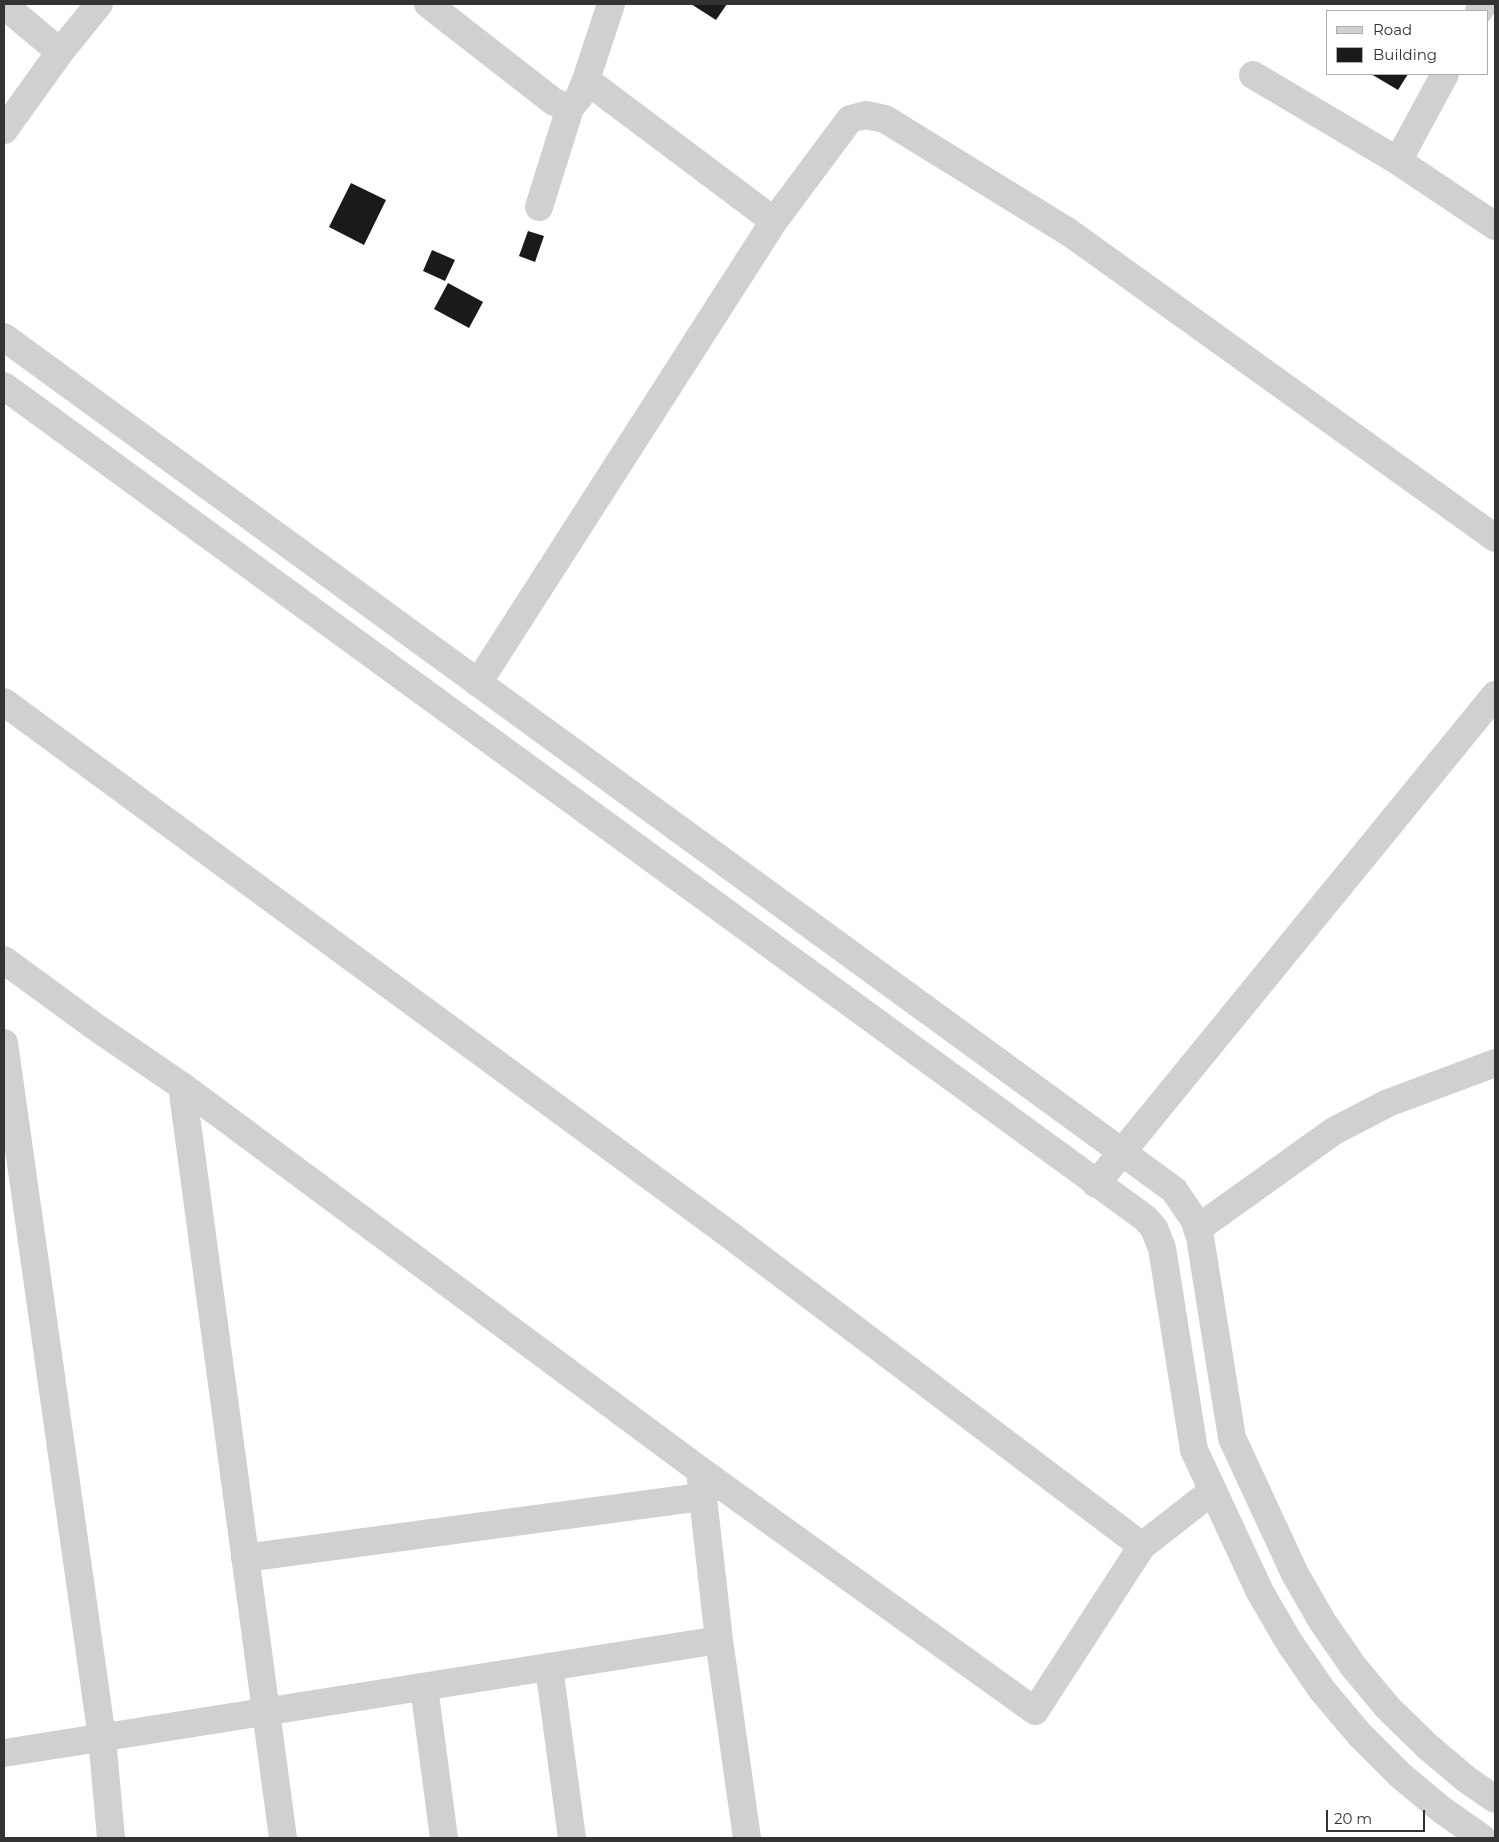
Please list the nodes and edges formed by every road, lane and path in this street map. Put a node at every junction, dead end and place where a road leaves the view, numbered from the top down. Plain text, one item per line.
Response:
1 (100, 4) edge
2 (428, 4) edge
3 (611, 4) edge
4 (4, 5) edge
5 (60, 52) junction
6 (1253, 75) dead end
7 (1444, 75) edge
8 (586, 80) junction
9 (570, 108) junction
10 (4, 130) edge
11 (1398, 161) junction
12 (539, 207) dead end
13 (774, 221) junction
14 (1495, 226) edge
15 (4, 337) edge
16 (4, 386) edge
17 (1495, 538) edge
18 (478, 683) junction
19 (1495, 694) edge
20 (4, 702) edge
21 (4, 960) edge
22 (4, 1043) edge
23 (1495, 1063) edge
24 (182, 1086) junction
25 (1121, 1153) junction
26 (1096, 1184) junction
27 (1197, 1229) junction
28 (701, 1484) junction
29 (1206, 1496) dead end
30 (1142, 1546) junction
31 (245, 1558) junction
32 (719, 1640) junction
33 (549, 1667) junction
34 (424, 1687) junction
35 (266, 1712) junction
36 (102, 1738) junction
37 (4, 1753) edge
38 (1495, 1799) edge
39 (111, 1838) edge
40 (283, 1838) edge
41 (444, 1838) edge
42 (572, 1838) edge
43 (747, 1838) edge
44 (1482, 1838) edge

1 - 5 street
2 - 9 street
3 - 8 street
4 - 5 street
5 - 10 street
6 - 11 street
7 - 11 street
8 - 9 street
8 - 13 street
9 - 12 street
11 - 14 street
13 - 17 street
13 - 18 street
15 - 18 street
16 - 26 street
18 - 25 street
19 - 25 street
20 - 30 street
21 - 24 street
22 - 36 street
23 - 27 street
24 - 28 street
24 - 31 street
25 - 26 street
25 - 27 street
26 - 44 street
27 - 38 street
28 - 30 street
28 - 31 street
28 - 32 street
29 - 30 street
31 - 35 street
32 - 33 street
32 - 43 street
33 - 34 street
33 - 42 street
34 - 35 street
34 - 41 street
35 - 36 street
35 - 40 street
36 - 37 street
36 - 39 street

